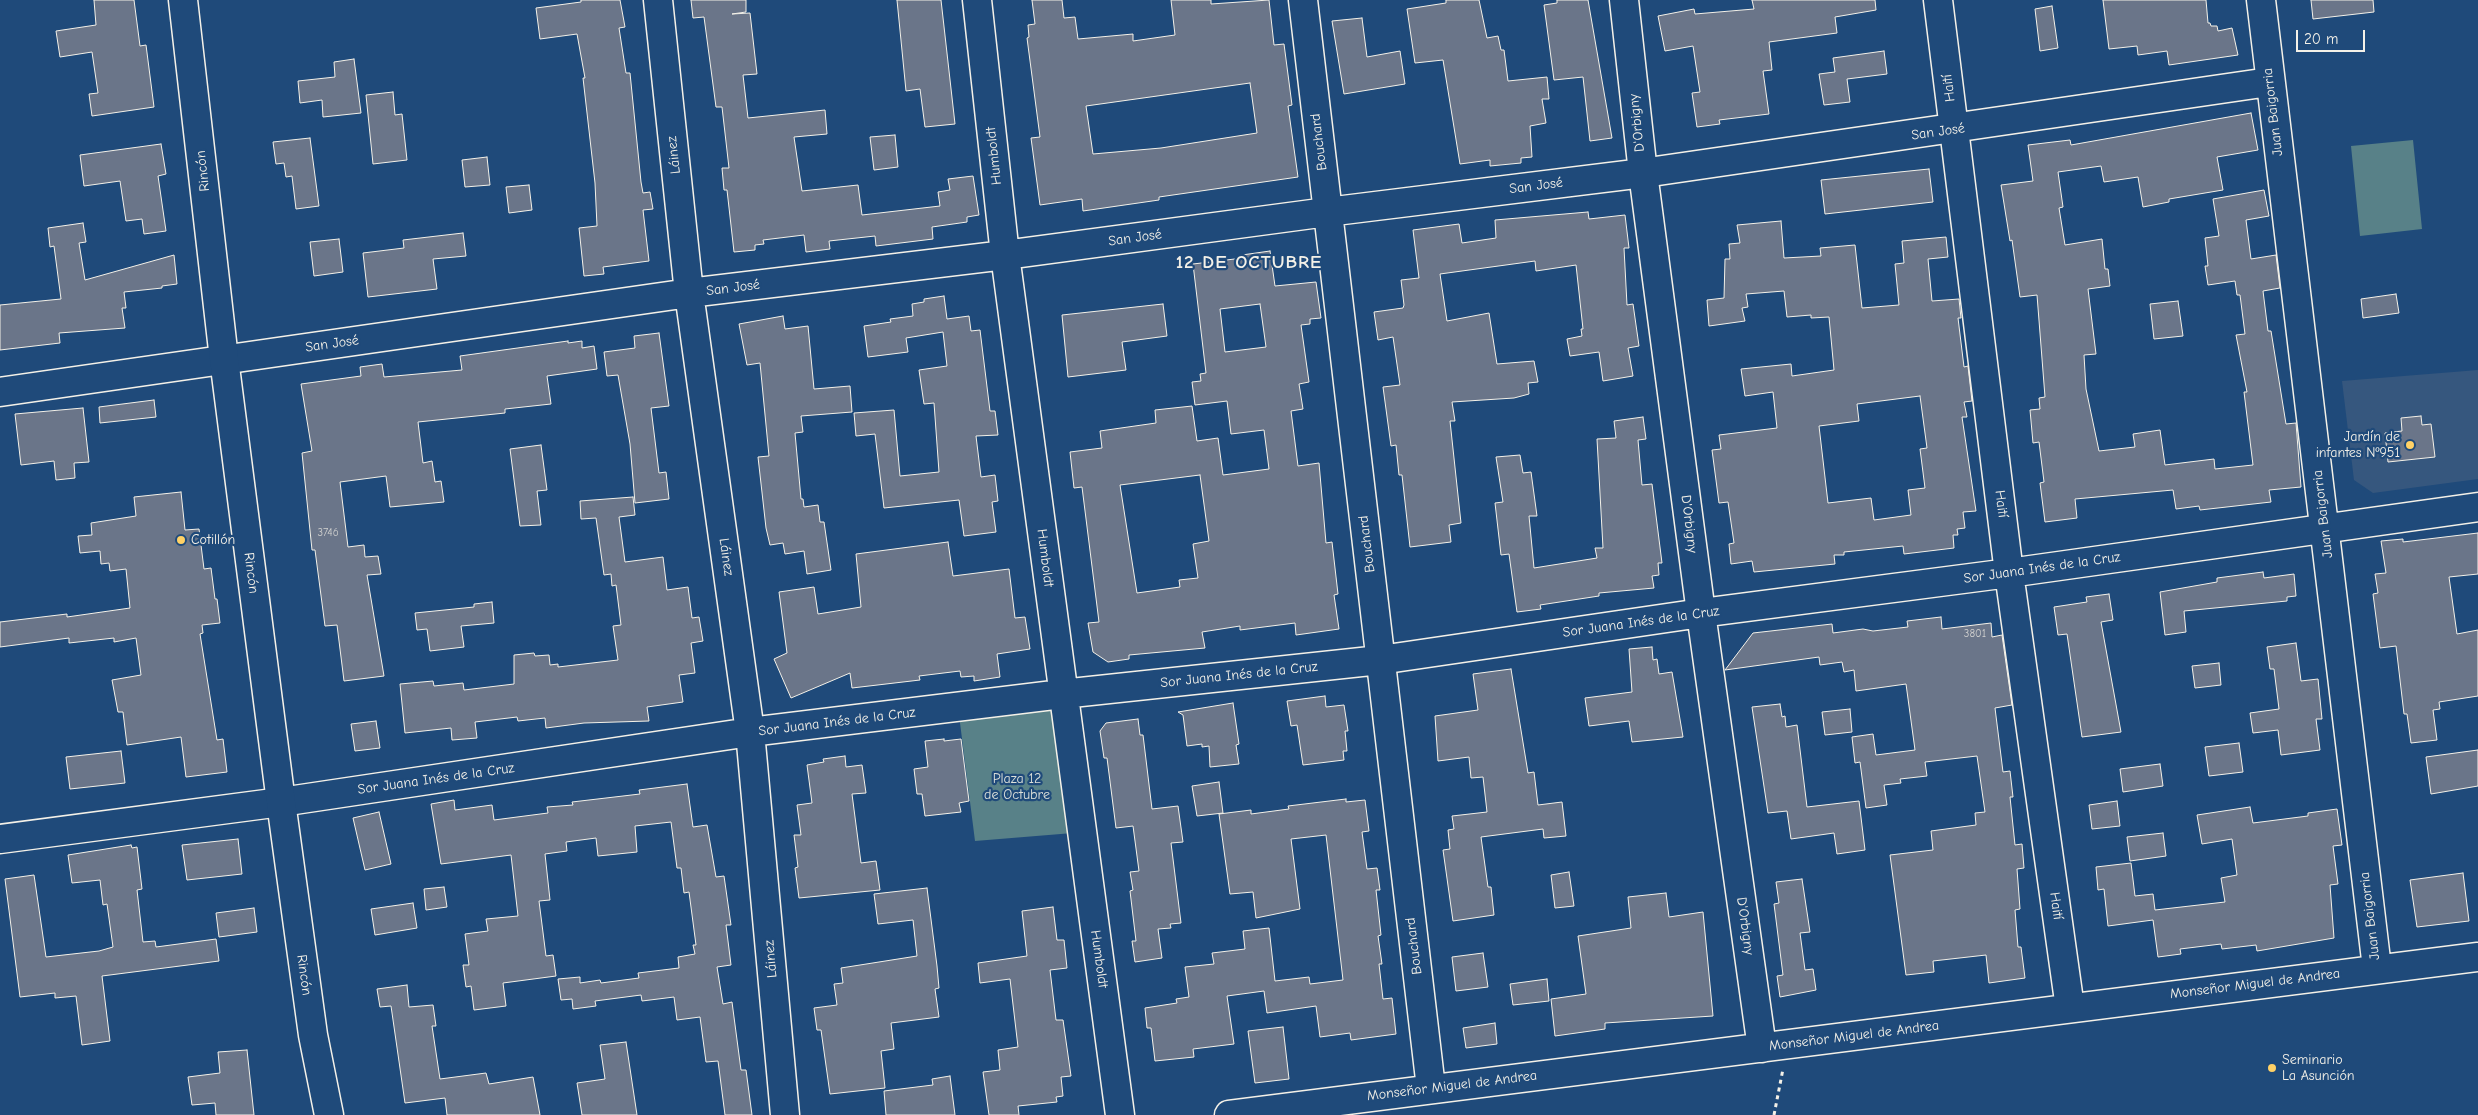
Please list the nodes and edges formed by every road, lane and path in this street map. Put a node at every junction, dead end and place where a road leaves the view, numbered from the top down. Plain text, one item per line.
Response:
1 (183, 0) edge
2 (658, 0) edge
3 (977, 0) edge
4 (1302, 0) edge
5 (1624, 0) edge
6 (1938, 0) edge
7 (2261, 0) edge
8 (2269, 82) junction
9 (1954, 130) junction
10 (1643, 173) junction
11 (1327, 212) junction
12 (1005, 255) junction
13 (689, 293) junction
14 (224, 359) junction
15 (0, 392) edge
16 (2478, 507) edge
17 (2325, 530) junction
18 (2009, 573) junction
19 (1701, 613) junction
20 (1380, 660) junction
21 (1062, 694) junction
22 (750, 732) junction
23 (281, 802) junction
24 (0, 839) edge
25 (2478, 957) edge
26 (2377, 968) junction
27 (2070, 1008) junction
28 (1775, 1046) junction
29 (1431, 1088) junction
30 (329, 1115) edge
31 (785, 1115) edge
32 (1120, 1115) edge
33 (1229, 1115) edge
34 (1774, 1115) edge

1 - 14 street, Rincón
2 - 13 street, Láinez
3 - 12 street, Humboldt
4 - 11 street, Bouchard
5 - 10 street, D'Orbigny
6 - 9 street, Haití
7 - 8 street, Juan Baigorria
8 - 9 street, San José
8 - 17 street, Juan Baigorria
9 - 10 street, San José
9 - 18 street, Haití
10 - 11 street, San José
10 - 19 street, D'Orbigny
11 - 12 street, San José
11 - 20 street, Bouchard
12 - 13 street, San José
12 - 21 street, Humboldt
13 - 14 street, San José
13 - 22 street, Láinez
14 - 15 street, San José
14 - 23 street, Rincón
16 - 17 street, Sor Juana Inés de la Cruz
17 - 18 street, Sor Juana Inés de la Cruz
17 - 26 street, Juan Baigorria
18 - 19 street, Sor Juana Inés de la Cruz
18 - 27 street, Haití
19 - 20 street, Sor Juana Inés de la Cruz
19 - 28 street, D'Orbigny
20 - 21 street, Sor Juana Inés de la Cruz
20 - 29 street, Bouchard
21 - 22 street, Sor Juana Inés de la Cruz
21 - 32 street, Humboldt
22 - 23 street, Sor Juana Inés de la Cruz
22 - 31 street, Láinez
23 - 24 street, Sor Juana Inés de la Cruz
23 - 30 street, Rincón
25 - 26 street, Monseñor Miguel de Andrea
26 - 27 street, Monseñor Miguel de Andrea
27 - 28 street, Monseñor Miguel de Andrea
28 - 29 street, Monseñor Miguel de Andrea
28 - 34 path
29 - 33 street, Monseñor Miguel de Andrea

